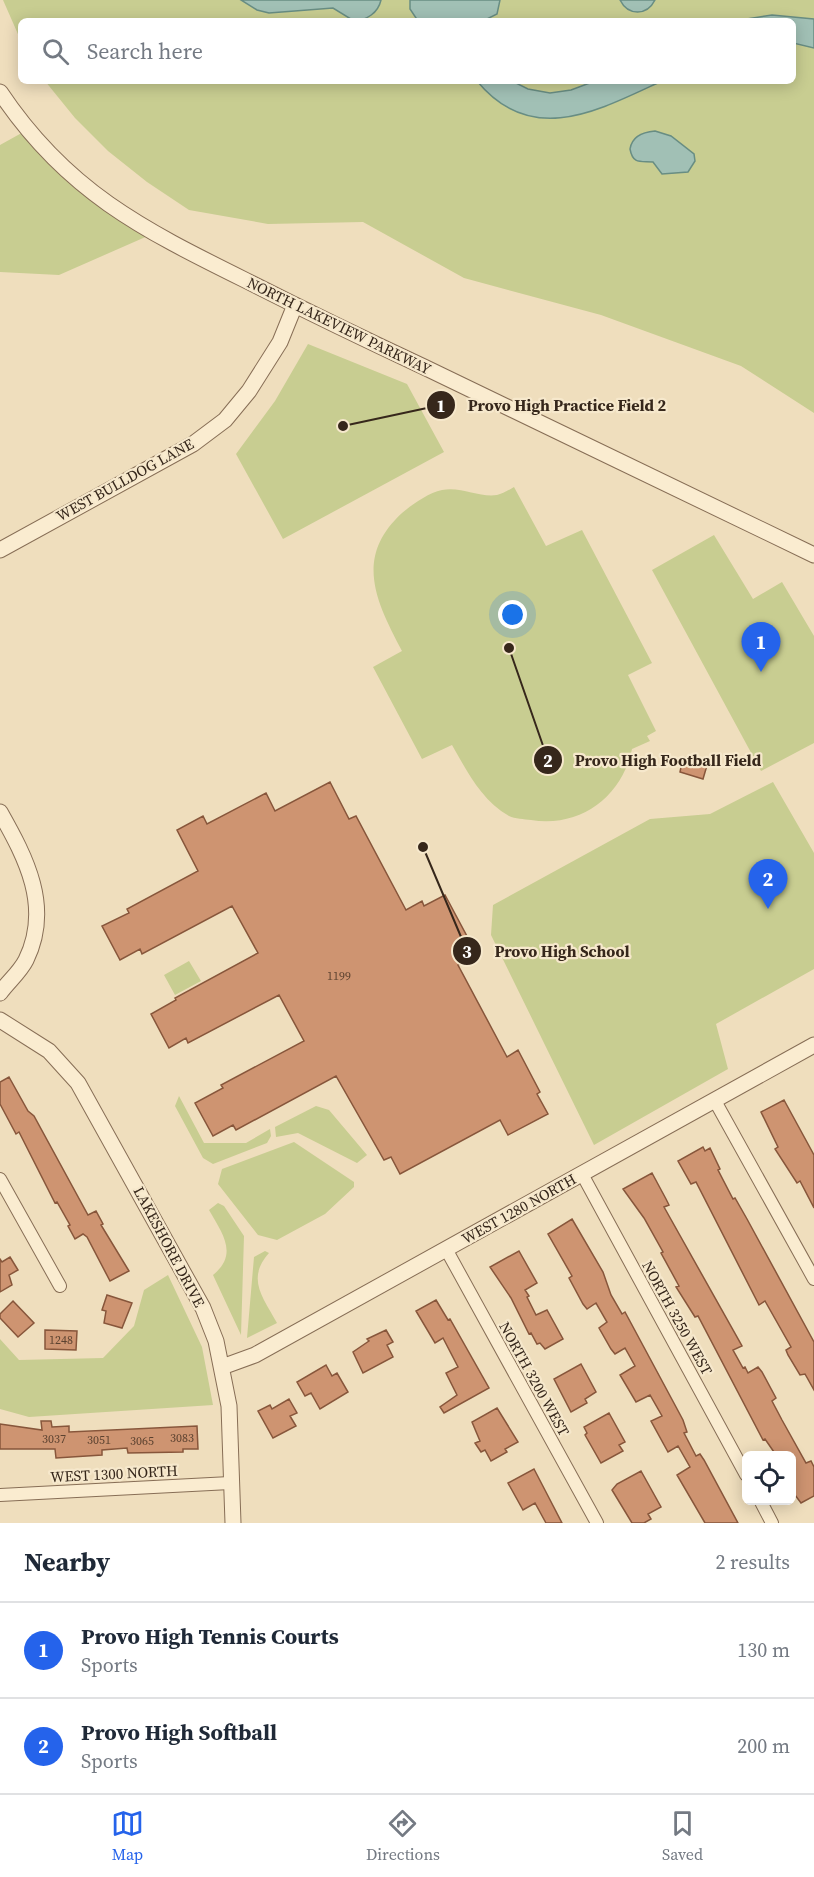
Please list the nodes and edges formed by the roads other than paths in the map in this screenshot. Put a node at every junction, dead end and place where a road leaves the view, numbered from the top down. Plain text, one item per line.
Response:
1 (0, 92) edge
2 (295, 305) junction
3 (0, 550) edge
4 (814, 555) edge
5 (0, 812) edge
6 (0, 993) edge
7 (0, 1020) edge
8 (814, 1045) edge
9 (715, 1101) junction
10 (582, 1174) junction
11 (0, 1179) edge
12 (446, 1249) junction
13 (814, 1279) edge
14 (60, 1286) dead end
15 (222, 1367) junction
16 (742, 1466) edge
17 (230, 1483) junction
18 (0, 1495) edge
19 (763, 1505) edge
20 (233, 1523) edge
21 (597, 1523) edge
22 (772, 1523) edge

1 - 2 street, NORTH LAKEVIEW PARKWAY
2 - 3 street, WEST BULLDOG LANE
2 - 4 street, NORTH LAKEVIEW PARKWAY
5 - 6 street
7 - 15 street, LAKESHORE DRIVE
8 - 9 street, WEST 1280 NORTH
9 - 10 street, WEST 1280 NORTH
9 - 13 street
10 - 12 street, WEST 1280 NORTH
10 - 16 street, NORTH 3250 WEST
11 - 14 street
12 - 15 street, WEST 1280 NORTH
12 - 21 street, NORTH 3200 WEST
15 - 17 street, LAKESHORE DRIVE
17 - 18 street, WEST 1300 NORTH
17 - 20 street, LAKESHORE DRIVE
19 - 22 street

